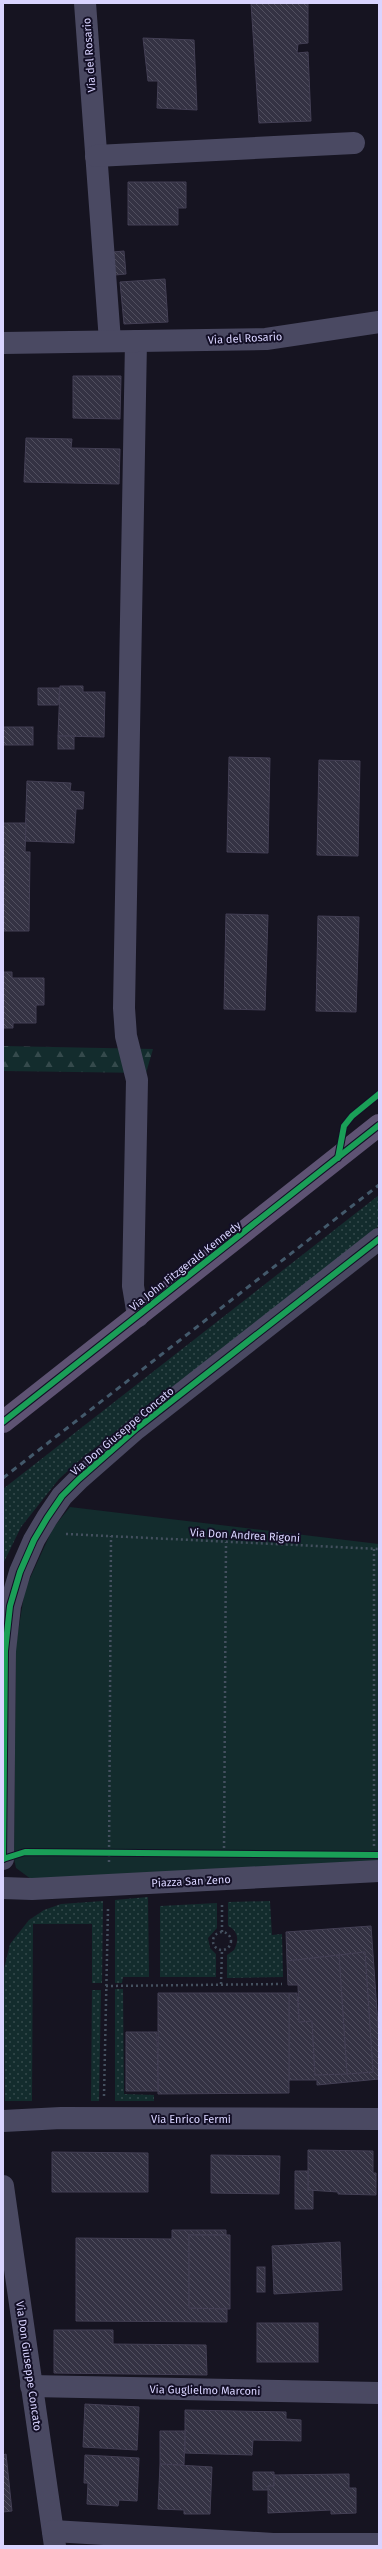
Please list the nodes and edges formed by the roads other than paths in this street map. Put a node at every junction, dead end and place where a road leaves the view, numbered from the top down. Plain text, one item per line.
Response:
1 (85, 3) edge
2 (354, 143) dead end
3 (96, 156) junction
4 (379, 322) edge
5 (110, 341) junction
6 (136, 341) junction
7 (3, 342) edge
8 (379, 1125) edge
9 (379, 1239) edge
10 (138, 1316) junction
11 (3, 1422) edge
12 (3, 1859) edge
13 (378, 1860) edge
14 (3, 1888) edge
15 (379, 2119) edge
16 (3, 2121) edge
17 (3, 2186) edge
18 (32, 2386) junction
19 (379, 2393) edge
20 (54, 2538) edge
21 (379, 2544) edge

1 - 3 street, Via del Rosario
2 - 3 street
3 - 5 street, Via del Rosario
4 - 6 street, Via del Rosario
5 - 6 street, Via del Rosario
5 - 7 street, Via del Rosario
6 - 10 street
8 - 10 main road, Via John Fitzgerald Kennedy
9 - 12 street, Via Don Giuseppe Concato
10 - 11 main road, Via John Fitzgerald Kennedy
13 - 14 street, Piazza San Zeno
15 - 16 street, Via Enrico Fermi
17 - 18 street, Via Don Giuseppe Concato
18 - 19 street, Via Guglielmo Marconi
18 - 20 street, Via Don Giuseppe Concato
20 - 21 street

